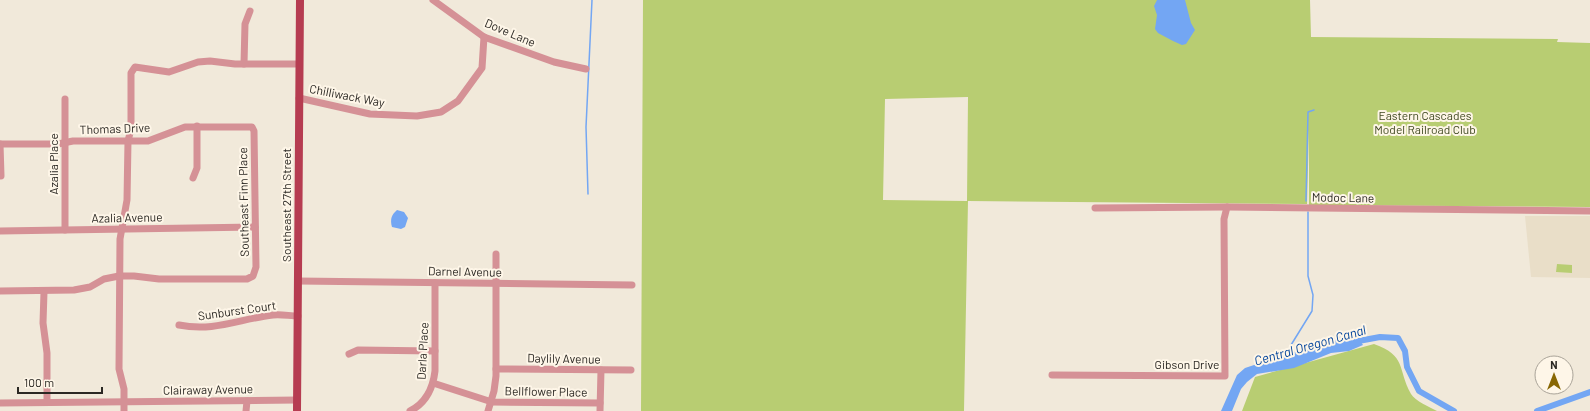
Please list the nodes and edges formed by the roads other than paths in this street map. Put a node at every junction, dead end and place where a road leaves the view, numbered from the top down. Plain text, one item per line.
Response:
1 (300, 0) edge
2 (433, 0) edge
3 (250, 11) dead end
4 (484, 37) junction
5 (244, 64) junction
6 (300, 64) junction
7 (586, 69) dead end
8 (299, 98) junction
9 (65, 99) dead end
10 (198, 126) junction
11 (252, 127) joint
12 (128, 141) junction
13 (65, 143) junction
14 (0, 144) edge
15 (1, 176) edge
16 (193, 178) dead end
17 (1228, 207) junction
18 (1095, 208) dead end
19 (1590, 211) edge
20 (255, 227) junction
21 (121, 228) junction
22 (65, 230) junction
23 (0, 231) edge
24 (496, 254) dead end
25 (119, 276) junction
26 (298, 281) junction
27 (435, 283) junction
28 (496, 284) junction
29 (632, 286) dead end
30 (0, 291) edge
31 (44, 292) junction
32 (298, 316) junction
33 (179, 325) dead end
34 (435, 351) junction
35 (349, 354) dead end
36 (496, 368) junction
37 (601, 370) junction
38 (631, 370) dead end
39 (1052, 375) dead end
40 (433, 383) junction
41 (297, 400) junction
42 (246, 401) junction
43 (47, 402) junction
44 (124, 402) junction
45 (492, 402) junction
46 (0, 403) edge
47 (600, 403) junction
48 (124, 411) edge
49 (246, 411) edge
50 (297, 411) edge
51 (410, 411) edge
52 (488, 411) edge
53 (600, 411) edge

1 - 6 main road, Southeast 27th Street
2 - 4 street, Dove Lane
3 - 5 street
4 - 7 street, Dove Lane
4 - 8 street, Chilliwack Way
5 - 6 street
5 - 12 street
6 - 8 main road, Southeast 27th Street
8 - 26 main road, Southeast 27th Street
9 - 13 street, Azalia Place
10 - 11 street, Thomas Drive
10 - 12 street, Thomas Drive
10 - 16 street
11 - 20 street, Southeast Finn Place
12 - 13 street, Thomas Drive
12 - 21 street
13 - 14 street, Thomas Drive
13 - 22 street, Azalia Place
14 - 15 street
17 - 18 street, Modoc Lane
17 - 19 street, Modoc Lane
17 - 39 street, Gibson Drive
20 - 21 street, Azalia Avenue
20 - 25 street, Southeast Finn Place
21 - 22 street, Azalia Avenue
21 - 25 street
22 - 23 street, Azalia Avenue
24 - 28 street
25 - 31 street
25 - 44 street
26 - 27 street, Darnel Avenue
26 - 32 main road, Southeast 27th Street
27 - 28 street, Darnel Avenue
27 - 34 street, Darla Place
28 - 29 street, Darnel Avenue
28 - 36 street
30 - 31 street
31 - 43 street
32 - 33 street, Sunburst Court
32 - 41 main road, Southeast 27th Street
34 - 35 street
34 - 40 street, Darla Place
36 - 37 street, Daylily Avenue
36 - 45 street
37 - 38 street, Daylily Avenue
37 - 47 street
40 - 45 street, Bellflower Place
40 - 51 street, Darla Place
41 - 42 street, Clairaway Avenue
41 - 50 main road, Southeast 27th Street
42 - 44 street, Clairaway Avenue
42 - 49 street
43 - 44 street, Clairaway Avenue
43 - 46 street, Clairaway Avenue
44 - 48 street
45 - 47 street, Bellflower Place
45 - 52 street
47 - 53 street

